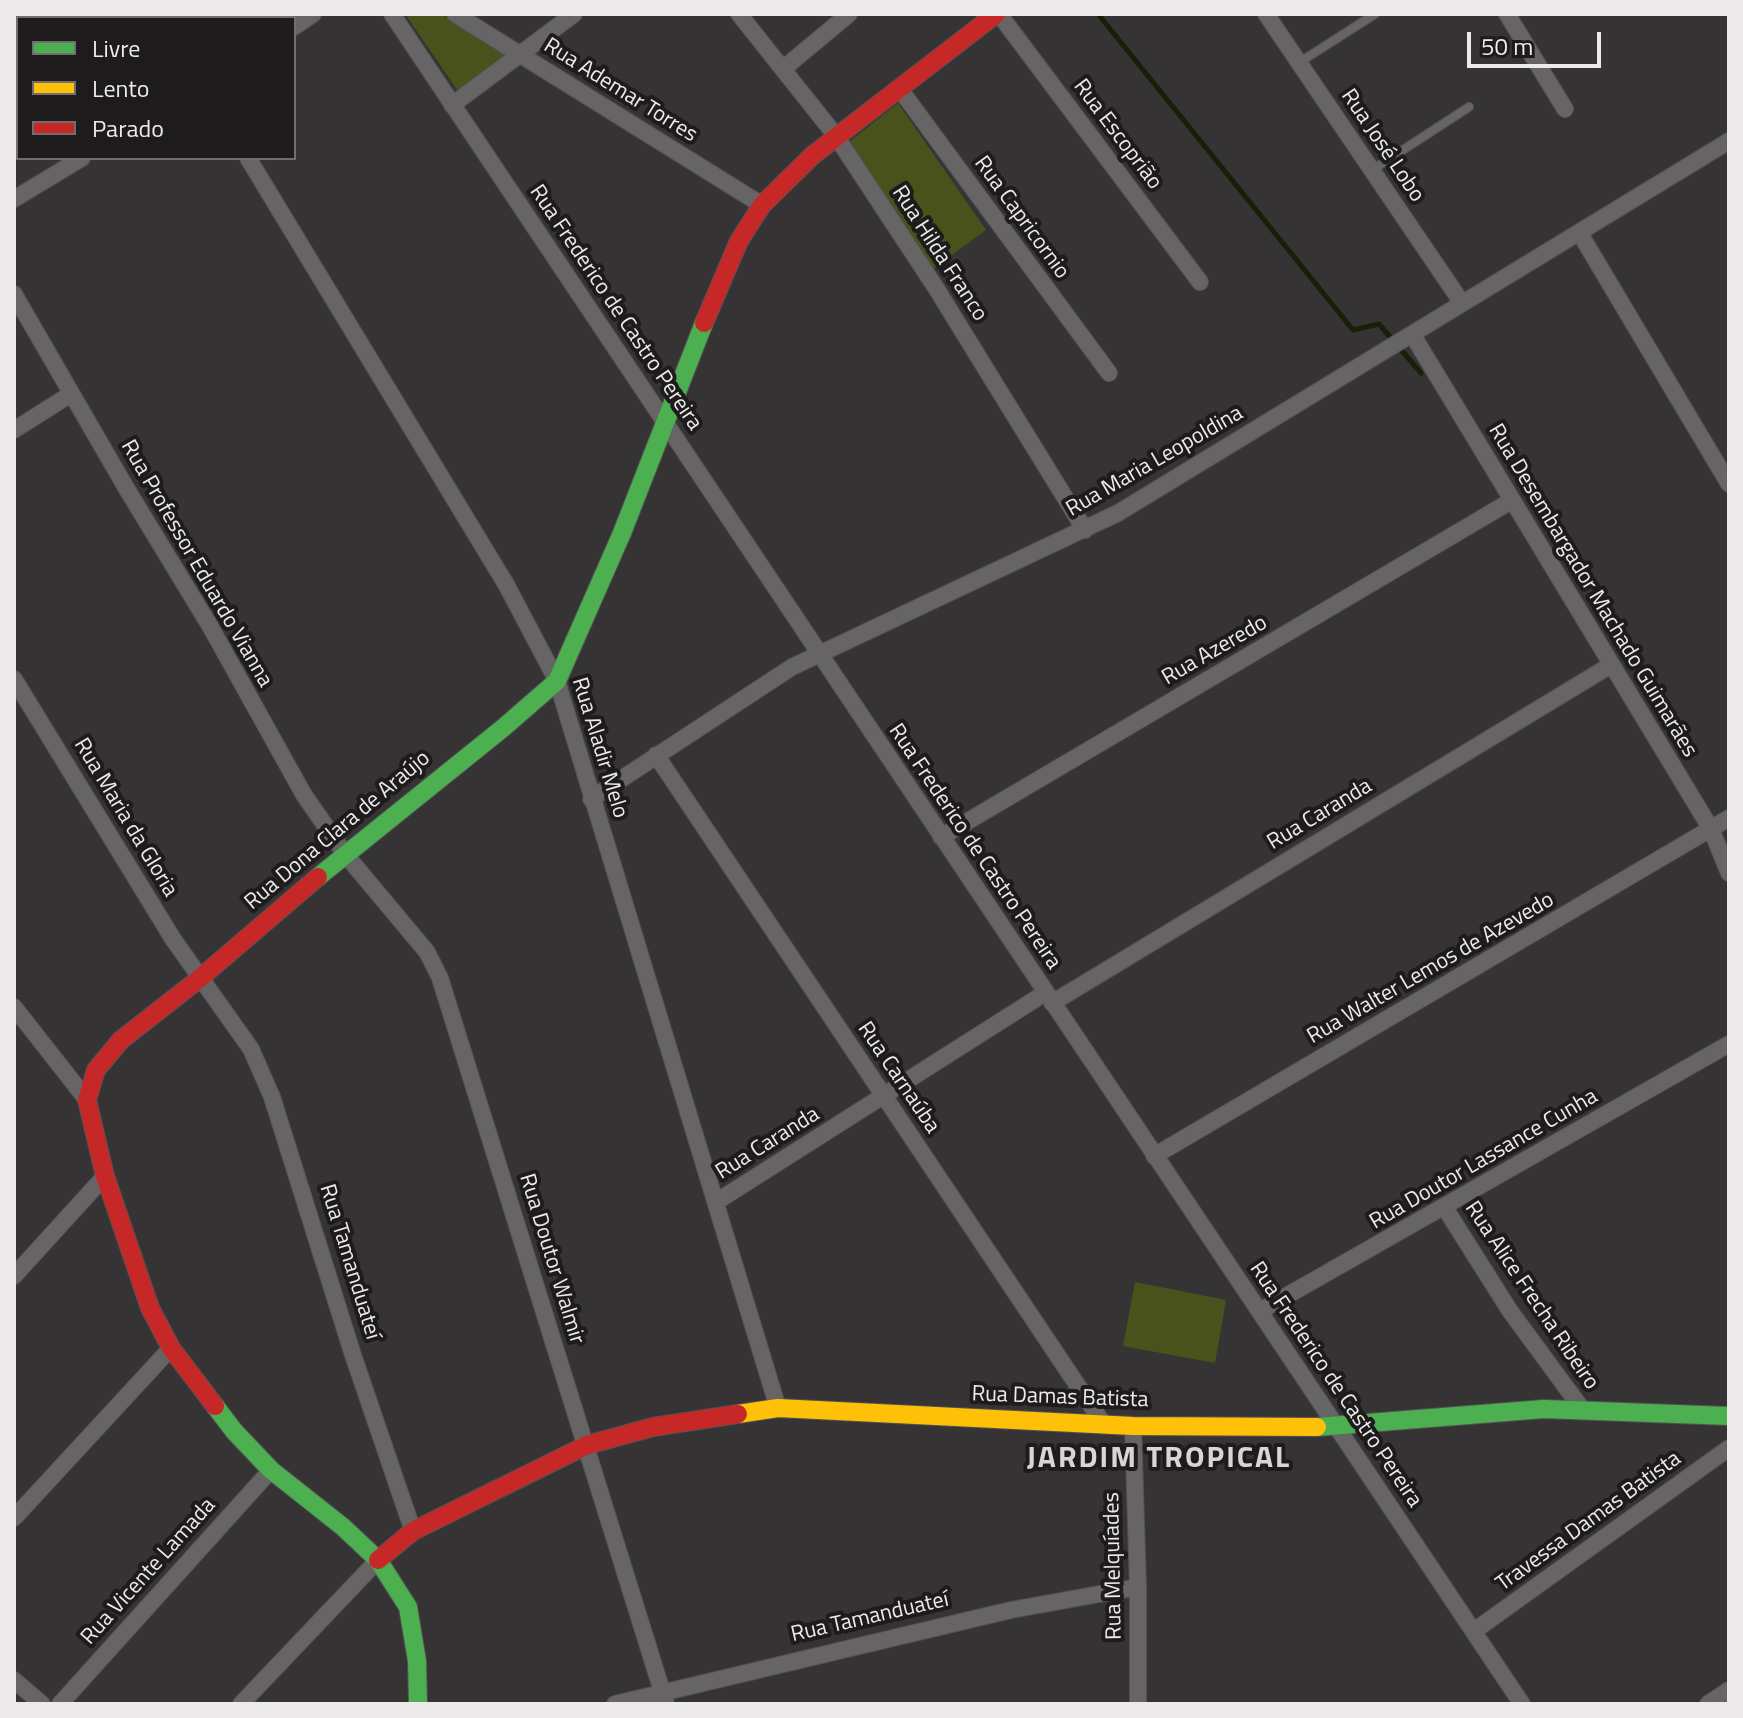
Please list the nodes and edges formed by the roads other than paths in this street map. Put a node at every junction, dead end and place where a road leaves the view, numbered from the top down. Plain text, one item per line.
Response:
1 (313, 14) edge
2 (392, 14) edge
3 (455, 14) edge
4 (574, 14) edge
5 (739, 14) edge
6 (849, 14) edge
7 (998, 14) edge
8 (1266, 14) edge
9 (1375, 14) edge
10 (1507, 14) edge
11 (296, 26) edge
12 (520, 55) junction
13 (1299, 63) junction
14 (784, 68) junction
15 (899, 88) junction
16 (452, 105) junction
17 (1469, 107) dead end
18 (1565, 109) dead end
19 (836, 136) junction
20 (1729, 141) edge
21 (79, 160) edge
22 (249, 160) edge
23 (1372, 170) junction
24 (14, 199) edge
25 (762, 205) junction
26 (1579, 232) junction
27 (1200, 282) dead end
28 (14, 294) edge
29 (1462, 303) junction
30 (1409, 336) junction
31 (1109, 373) dead end
32 (71, 394) junction
33 (664, 423) junction
34 (14, 430) edge
35 (1729, 484) edge
36 (1511, 501) junction
37 (1085, 530) junction
38 (819, 654) junction
39 (1611, 665) junction
40 (14, 679) edge
41 (557, 681) junction
42 (656, 755) junction
43 (591, 799) junction
44 (1729, 818) edge
45 (1711, 829) junction
46 (941, 837) junction
47 (345, 854) junction
48 (1729, 873) edge
49 (199, 979) junction
50 (1048, 998) junction
51 (14, 1007) edge
52 (1729, 1044) edge
53 (884, 1096) junction
54 (87, 1100) junction
55 (1154, 1156) junction
56 (105, 1176) junction
57 (716, 1202) junction
58 (1445, 1208) junction
59 (14, 1276) edge
60 (1260, 1311) junction
61 (171, 1348) junction
62 (778, 1408) junction
63 (1582, 1409) junction
64 (1727, 1420) edge
65 (1104, 1425) junction
66 (1133, 1426) junction
67 (1335, 1427) junction
68 (587, 1445) junction
69 (1729, 1448) edge
70 (271, 1470) junction
71 (14, 1518) edge
72 (413, 1531) junction
73 (378, 1560) junction
74 (1138, 1587) junction
75 (1474, 1631) junction
76 (14, 1680) edge
77 (1729, 1690) edge
78 (664, 1698) edge
79 (42, 1704) edge
80 (60, 1704) edge
81 (241, 1704) edge
82 (418, 1704) edge
83 (615, 1704) edge
84 (1138, 1704) edge
85 (1522, 1704) edge
86 (1708, 1704) edge

1 - 11 street
2 - 16 street, Rua Frederico de Castro Pereira
3 - 12 street, Rua Ademar Torres
4 - 12 street
5 - 14 street, Rua Hilda Franco
6 - 14 street
7 - 15 main road, Rua Dona Clara de Araújo
7 - 27 street, Rua Escoprião
8 - 13 street, Rua José Lobo
9 - 13 lane
10 - 18 street
12 - 16 street
12 - 25 street, Rua Ademar Torres
13 - 23 street, Rua José Lobo
14 - 19 street, Rua Hilda Franco
15 - 19 main road, Rua Dona Clara de Araújo
15 - 31 street, Rua Capricornio
16 - 33 street, Rua Frederico de Castro Pereira
17 - 23 lane
19 - 25 main road, Rua Dona Clara de Araújo
19 - 37 street, Rua Hilda Franco
20 - 26 street, Rua Maria Leopoldina
21 - 24 street
22 - 41 street, Rua Aladir Melo
23 - 29 street, Rua José Lobo
25 - 33 main road, Rua Dona Clara de Araújo
26 - 29 street, Rua Maria Leopoldina
26 - 35 street
28 - 32 street, Rua Professor Eduardo Vianna
29 - 30 street, Rua Maria Leopoldina
30 - 36 street, Rua Desembargador Machado Guimarães
30 - 37 street, Rua Maria Leopoldina
32 - 34 street
32 - 47 street, Rua Professor Eduardo Vianna
33 - 38 street, Rua Frederico de Castro Pereira
33 - 41 main road, Rua Dona Clara de Araújo
36 - 39 street, Rua Desembargador Machado Guimarães
36 - 46 street, Rua Azeredo
37 - 38 street, Rua Maria Leopoldina
38 - 42 street, Rua Maria Leopoldina
38 - 46 street, Rua Frederico de Castro Pereira
39 - 45 street, Rua Desembargador Machado Guimarães
39 - 50 street, Rua Caranda
40 - 49 street, Rua Maria da Gloria
41 - 43 street, Rua Aladir Melo
41 - 47 main road, Rua Dona Clara de Araújo
42 - 43 street, Rua Maria Leopoldina
42 - 53 street, Rua Carnaúba
43 - 57 street, Rua Aladir Melo
44 - 45 street, Rua Walter Lemos de Azevedo
45 - 48 street, Rua Desembargador Machado Guimarães
45 - 55 street, Rua Walter Lemos de Azevedo
46 - 50 street, Rua Frederico de Castro Pereira
47 - 49 main road, Rua Dona Clara de Araújo
47 - 68 street, Rua Doutor Walmir
49 - 54 main road, Rua Dona Clara de Araújo
49 - 72 street, Rua Tamanduateí
50 - 53 street, Rua Caranda
50 - 55 street, Rua Frederico de Castro Pereira
51 - 54 street
52 - 58 street, Rua Doutor Lassance Cunha
53 - 57 street, Rua Caranda
53 - 65 street, Rua Carnaúba
54 - 56 main road
55 - 60 street, Rua Frederico de Castro Pereira
56 - 59 street
56 - 61 main road
57 - 62 street, Rua Aladir Melo
58 - 60 street, Rua Doutor Lassance Cunha
58 - 63 street, Rua Alice Frecha Ribeiro
60 - 67 street, Rua Frederico de Castro Pereira
61 - 70 main road
61 - 71 street
62 - 65 main road, Rua Damas Batista
62 - 68 main road, Rua Damas Batista
63 - 64 main road, Rua Damas Batista
63 - 67 main road, Rua Damas Batista
65 - 66 main road, Rua Damas Batista
66 - 67 main road, Rua Damas Batista
66 - 74 street, Rua Melquíades
67 - 75 street, Rua Frederico de Castro Pereira
68 - 72 main road, Rua Damas Batista
68 - 78 street, Rua Doutor Walmir
69 - 75 street, Travessa Damas Batista
70 - 73 main road
70 - 80 street, Rua Vicente Lamada
72 - 73 main road
73 - 81 street
73 - 82 main road
74 - 78 street, Rua Tamanduateí
74 - 84 street, Rua Melquíades
75 - 85 street, Rua Frederico de Castro Pereira
76 - 79 street
77 - 86 street
78 - 83 street, Rua Tamanduateí

